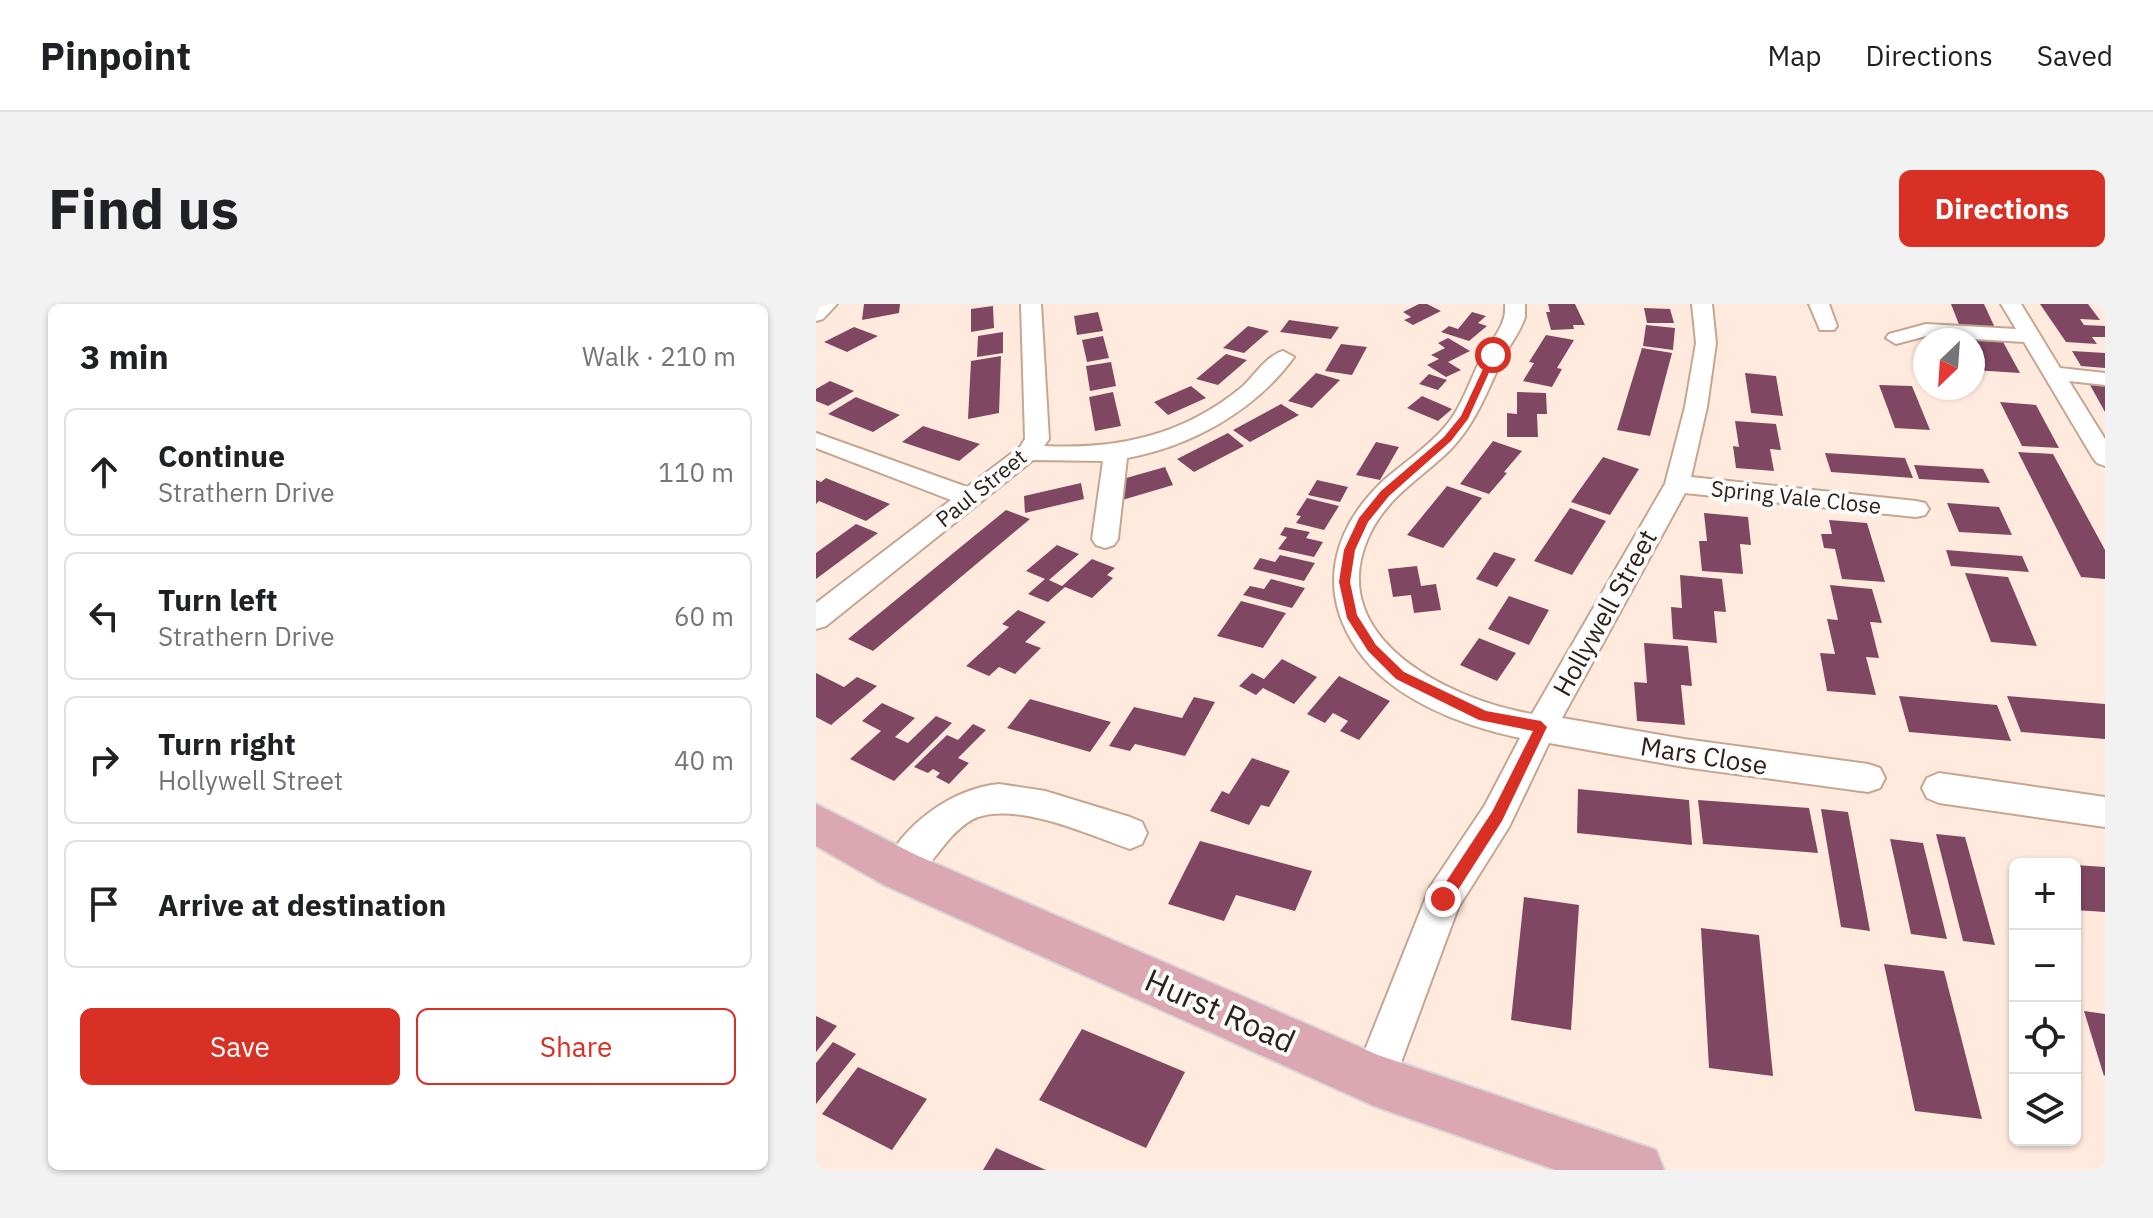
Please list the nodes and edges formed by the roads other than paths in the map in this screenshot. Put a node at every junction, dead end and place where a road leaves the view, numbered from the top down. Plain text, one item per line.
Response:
1 (827, 304) edge
2 (1031, 304) edge
3 (1515, 304) edge
4 (1819, 304) edge
5 (2011, 304) edge
6 (1711, 307) edge
7 (816, 315) edge
8 (1827, 326) dead end
9 (2030, 336) junction
10 (1896, 338) dead end
11 (1311, 360) dead end
12 (2051, 373) junction
13 (2105, 379) edge
14 (816, 440) edge
15 (1028, 452) junction
16 (1116, 453) junction
17 (2105, 458) edge
18 (1677, 484) junction
19 (971, 498) junction
20 (1916, 509) dead end
21 (1105, 539) dead end
22 (816, 618) edge
23 (1541, 727) junction
24 (1868, 778) dead end
25 (1939, 788) dead end
26 (2105, 812) edge
27 (816, 824) edge
28 (1130, 833) dead end
29 (900, 870) junction
30 (1374, 1080) junction
31 (1636, 1170) edge

1 - 7 street
2 - 15 street, Paul Street
3 - 23 street, Mars Close
4 - 8 street
5 - 9 street
6 - 18 street, Hollywell Street
9 - 10 street
9 - 12 street
11 - 16 street
12 - 13 street
12 - 17 street
14 - 19 street
15 - 16 street
15 - 19 street, Paul Street
16 - 21 street
18 - 20 street, Spring Vale Close
18 - 23 street, Hollywell Street
19 - 22 street, Paul Street
23 - 24 street, Mars Close
23 - 30 street, Hollywell Street
25 - 26 street
27 - 29 main road, Hurst Road
28 - 29 street
29 - 30 main road, Hurst Road
30 - 31 main road, Hurst Road

